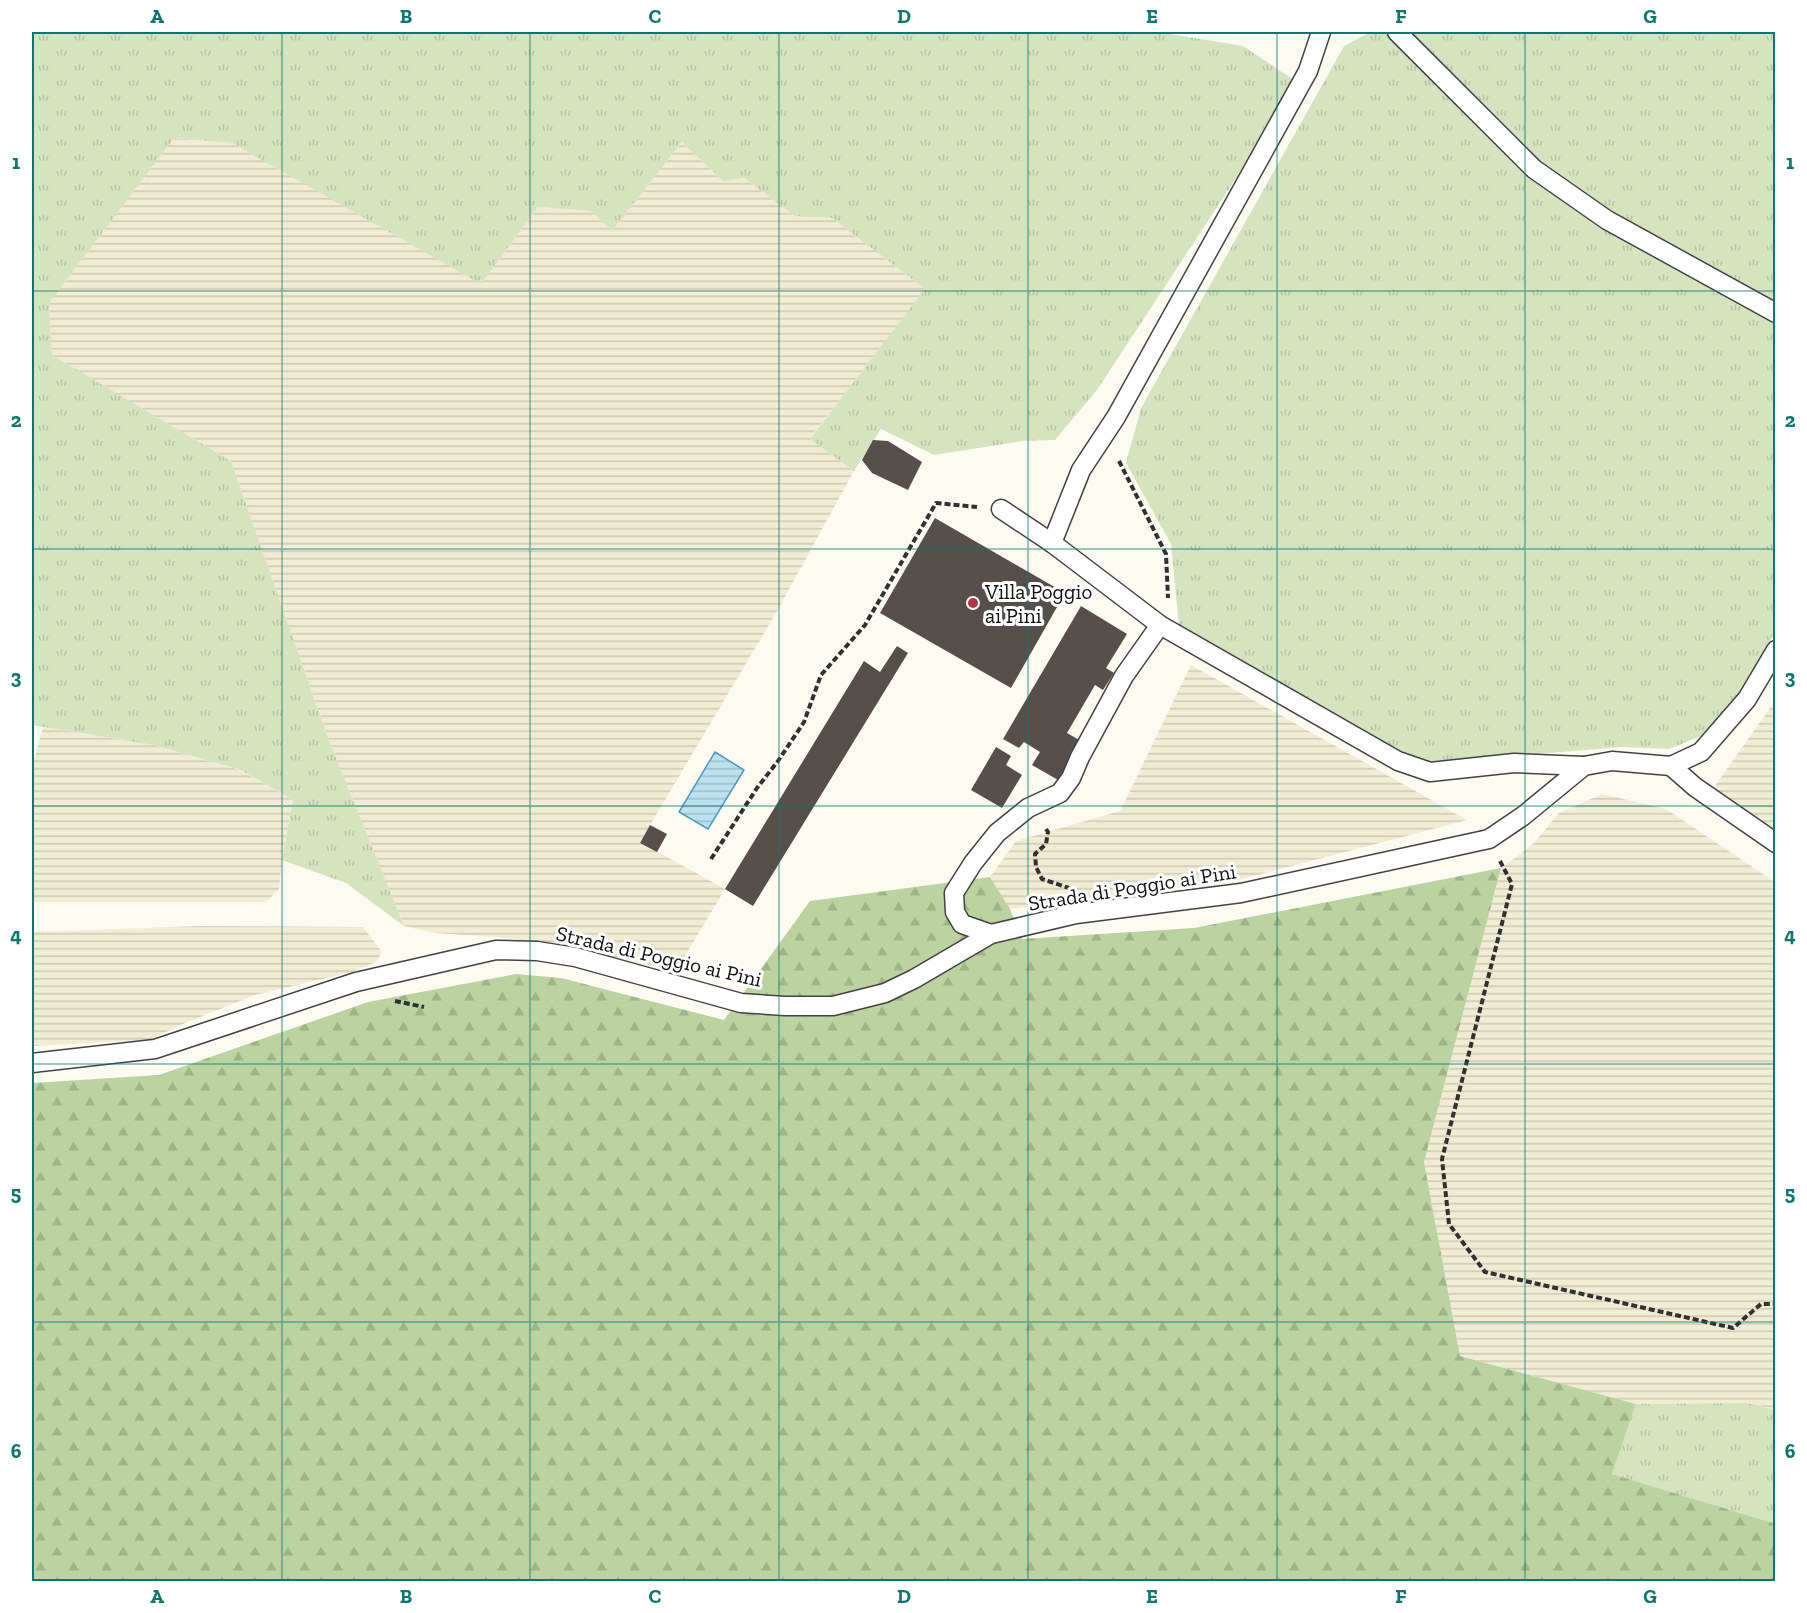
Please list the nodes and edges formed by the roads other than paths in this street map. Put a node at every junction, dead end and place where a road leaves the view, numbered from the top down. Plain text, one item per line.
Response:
1 (1321, 32) edge
2 (1396, 32) edge
3 (1776, 313) edge
4 (1001, 509) road end
5 (1052, 543) junction
6 (1167, 628) junction
7 (1776, 651) edge
8 (1584, 766) junction
9 (1671, 766) junction
10 (1776, 843) edge
11 (991, 934) junction
12 (32, 1064) edge

1 - 5 lane
2 - 3 lane
4 - 5 lane
5 - 6 lane
6 - 8 lane
6 - 11 lane
7 - 9 lane, Strada di Poggio ai Pini
8 - 9 lane, Strada di Poggio ai Pini
8 - 11 lane, Strada di Poggio ai Pini
9 - 10 lane
11 - 12 lane, Strada di Poggio ai Pini

